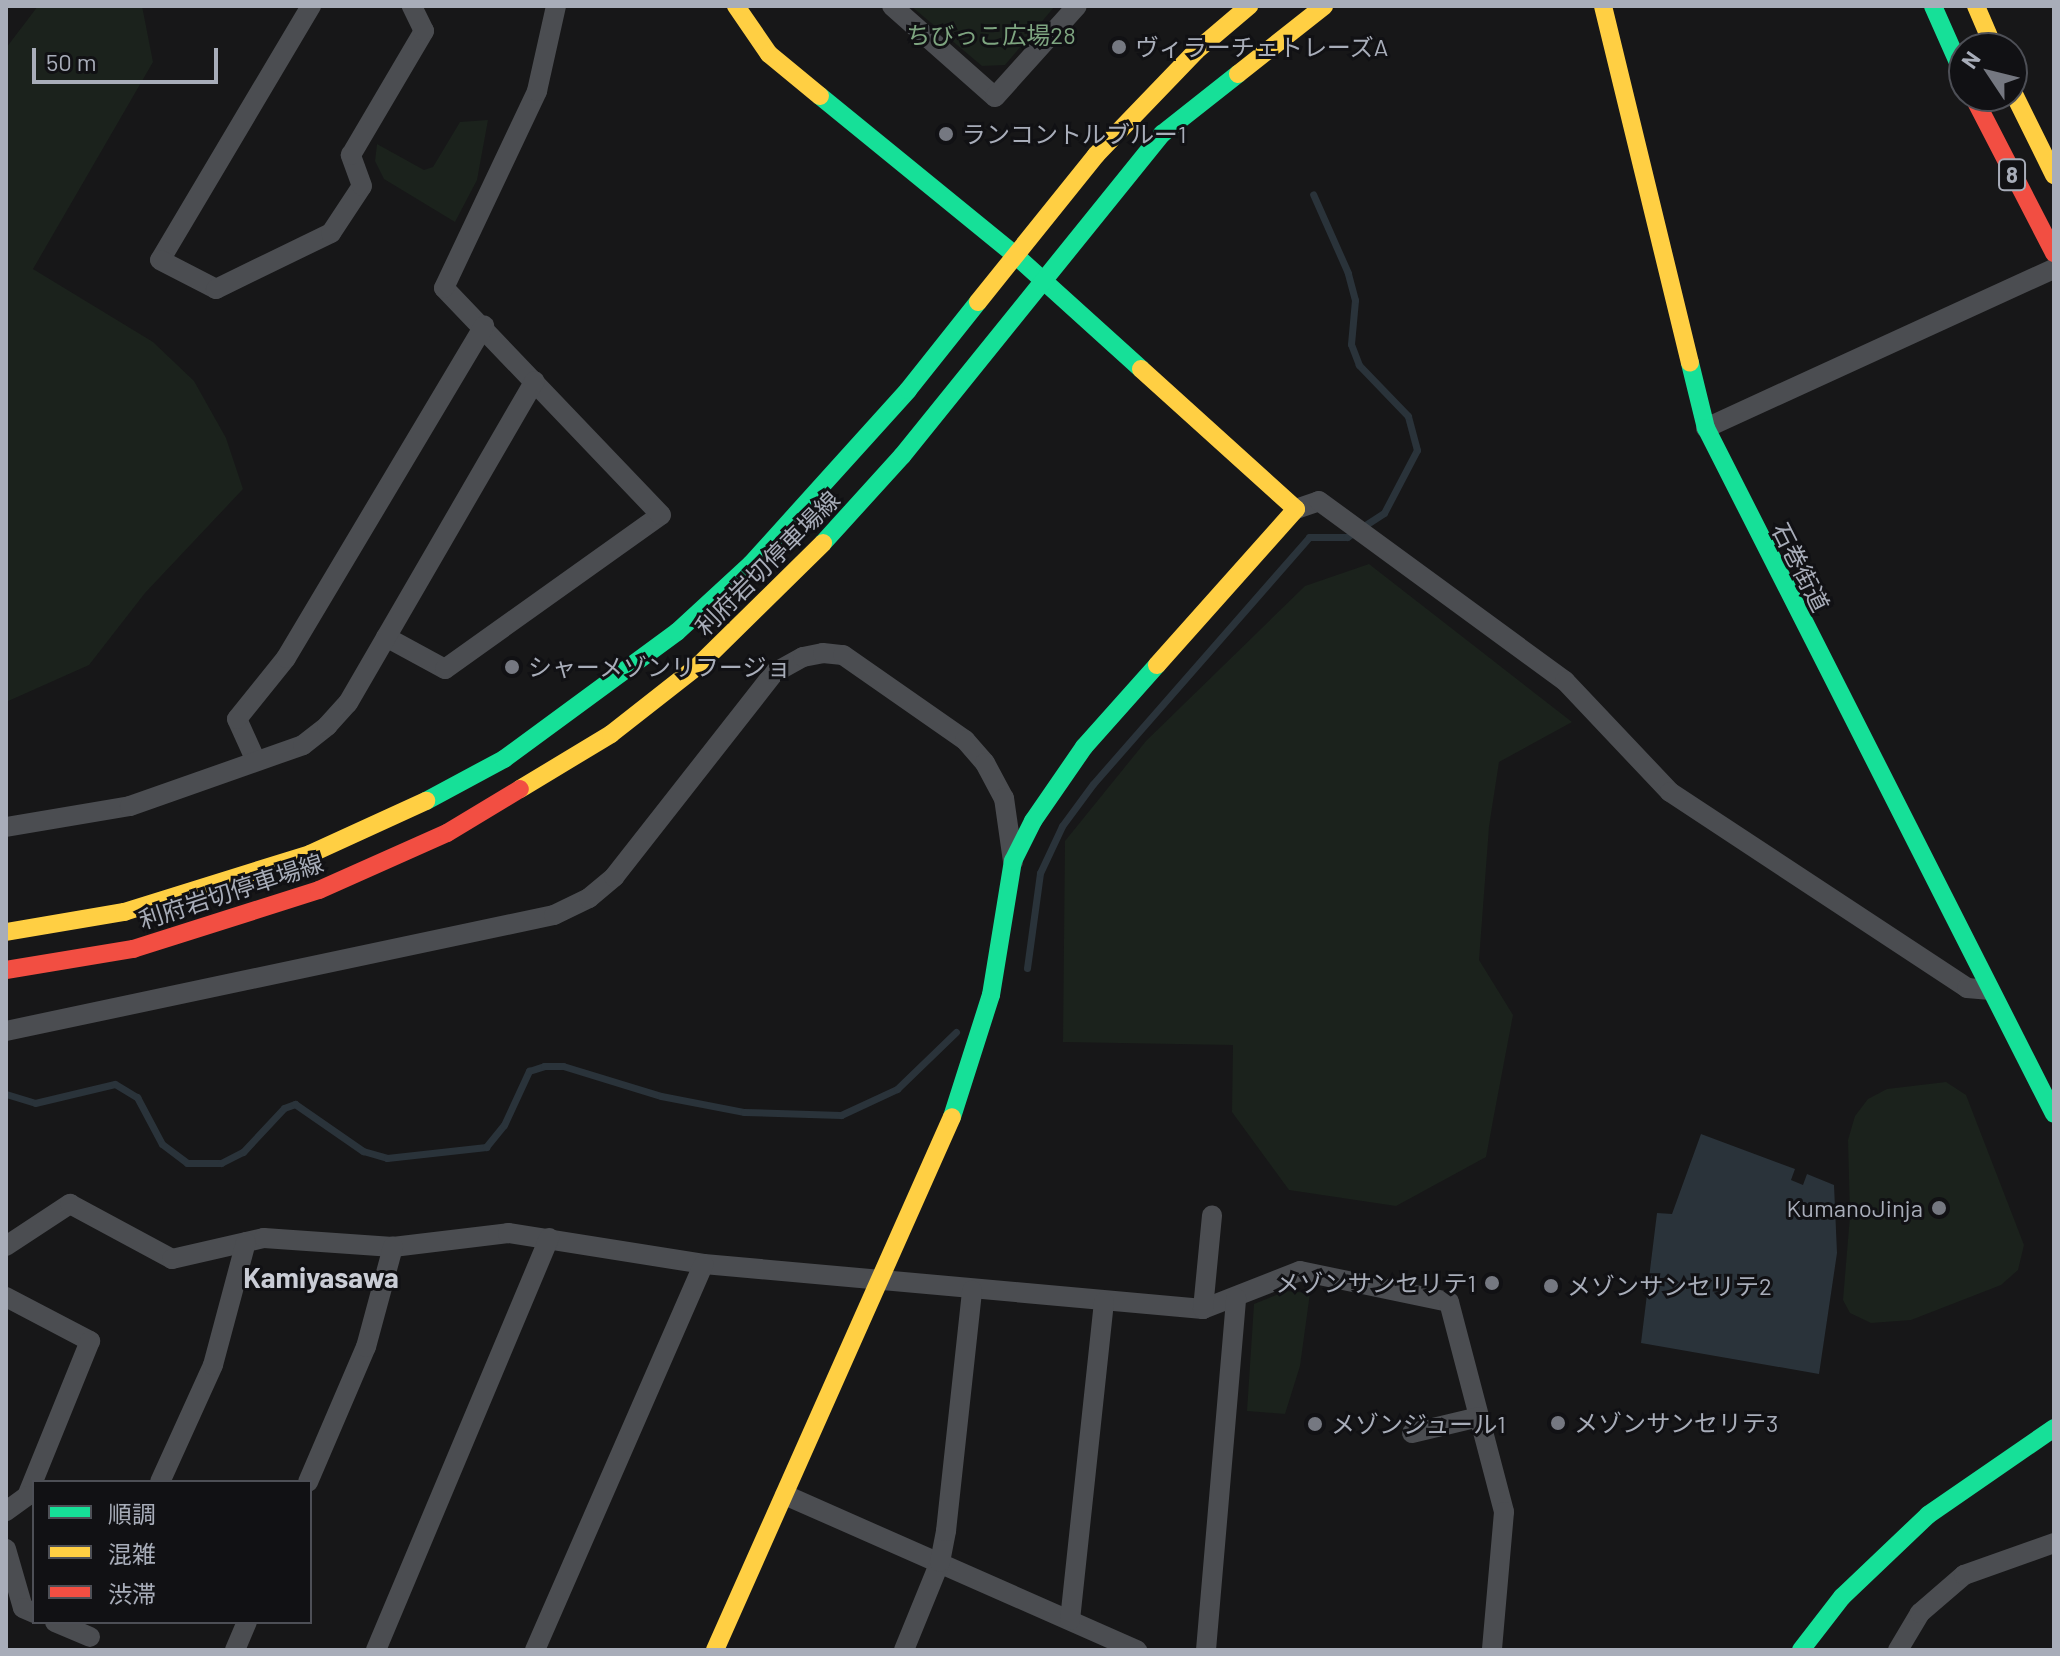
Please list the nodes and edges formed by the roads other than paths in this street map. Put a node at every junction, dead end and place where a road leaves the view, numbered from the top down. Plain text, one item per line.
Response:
1 (311, 6) edge
2 (412, 6) edge
3 (556, 6) edge
4 (736, 6) edge
5 (892, 6) edge
6 (1077, 6) edge
7 (1249, 6) edge
8 (1324, 6) edge
9 (1603, 6) edge
10 (1933, 6) edge
11 (1976, 6) edge
12 (1987, 32) edge
13 (1948, 40) edge
14 (1981, 112) edge
15 (2023, 112) edge
16 (2054, 175) edge
17 (2054, 253) edge
18 (1015, 255) junction
19 (2054, 269) edge
20 (1042, 280) junction
21 (484, 326) junction
22 (535, 381) junction
23 (1706, 428) junction
24 (1296, 509) junction
25 (386, 637) junction
26 (256, 761) junction
27 (6, 827) edge
28 (1013, 861) junction
29 (6, 932) edge
30 (6, 970) edge
31 (1988, 990) junction
32 (6, 1031) edge
33 (2054, 1114) edge
34 (1212, 1215) dead end
35 (549, 1238) junction
36 (246, 1242) junction
37 (6, 1246) edge
38 (393, 1247) junction
39 (704, 1264) junction
40 (878, 1283) junction
41 (972, 1290) junction
42 (6, 1297) edge
43 (1236, 1298) junction
44 (1104, 1302) junction
45 (1203, 1309) junction
46 (1479, 1417) junction
47 (2054, 1428) edge
48 (1412, 1433) dead end
49 (34, 1480) edge
50 (161, 1480) edge
51 (309, 1480) edge
52 (32, 1484) edge
53 (785, 1495) junction
54 (6, 1511) edge
55 (2054, 1543) edge
56 (6, 1549) edge
57 (940, 1562) junction
58 (32, 1612) edge
59 (1070, 1620) junction
60 (60, 1624) edge
61 (246, 1624) edge
62 (90, 1636) edge
63 (235, 1650) edge
64 (376, 1650) edge
65 (535, 1650) edge
66 (715, 1650) edge
67 (904, 1650) edge
68 (1137, 1650) edge
69 (1206, 1650) edge
70 (1492, 1650) edge
71 (1801, 1650) edge
72 (1898, 1650) edge

1 - 2 street
3 - 21 street
4 - 18 main road
5 - 6 street
7 - 18 main road, 利府岩切停車場線
8 - 20 main road, 利府岩切停車場線
9 - 23 main road, 石巻街道
10 - 13 main road
11 - 12 main road
14 - 17 main road, 8
15 - 16 main road, 8
18 - 20 main road
18 - 29 main road, 利府岩切停車場線
19 - 23 street
20 - 24 main road
20 - 30 main road, 利府岩切停車場線
21 - 22 street
21 - 26 street
22 - 25 street
22 - 25 street
23 - 31 main road, 石巻街道
24 - 28 main road
24 - 31 street
25 - 26 street
26 - 27 street
28 - 32 street
28 - 40 main road
31 - 33 main road, 石巻街道
34 - 45 street
35 - 38 street
35 - 39 street
35 - 64 street
36 - 37 street
36 - 38 street
36 - 50 street
38 - 51 street
39 - 40 street
39 - 65 street
40 - 41 street
40 - 53 main road
41 - 44 street
41 - 57 street
42 - 49 street
43 - 45 street
43 - 46 street
43 - 69 street
44 - 45 street
44 - 59 street
46 - 48 street
46 - 70 street
47 - 71 main road
52 - 54 street
53 - 57 street
53 - 66 main road
55 - 72 street
56 - 58 street
57 - 59 street
57 - 67 street
59 - 68 street
60 - 62 street
61 - 63 street

